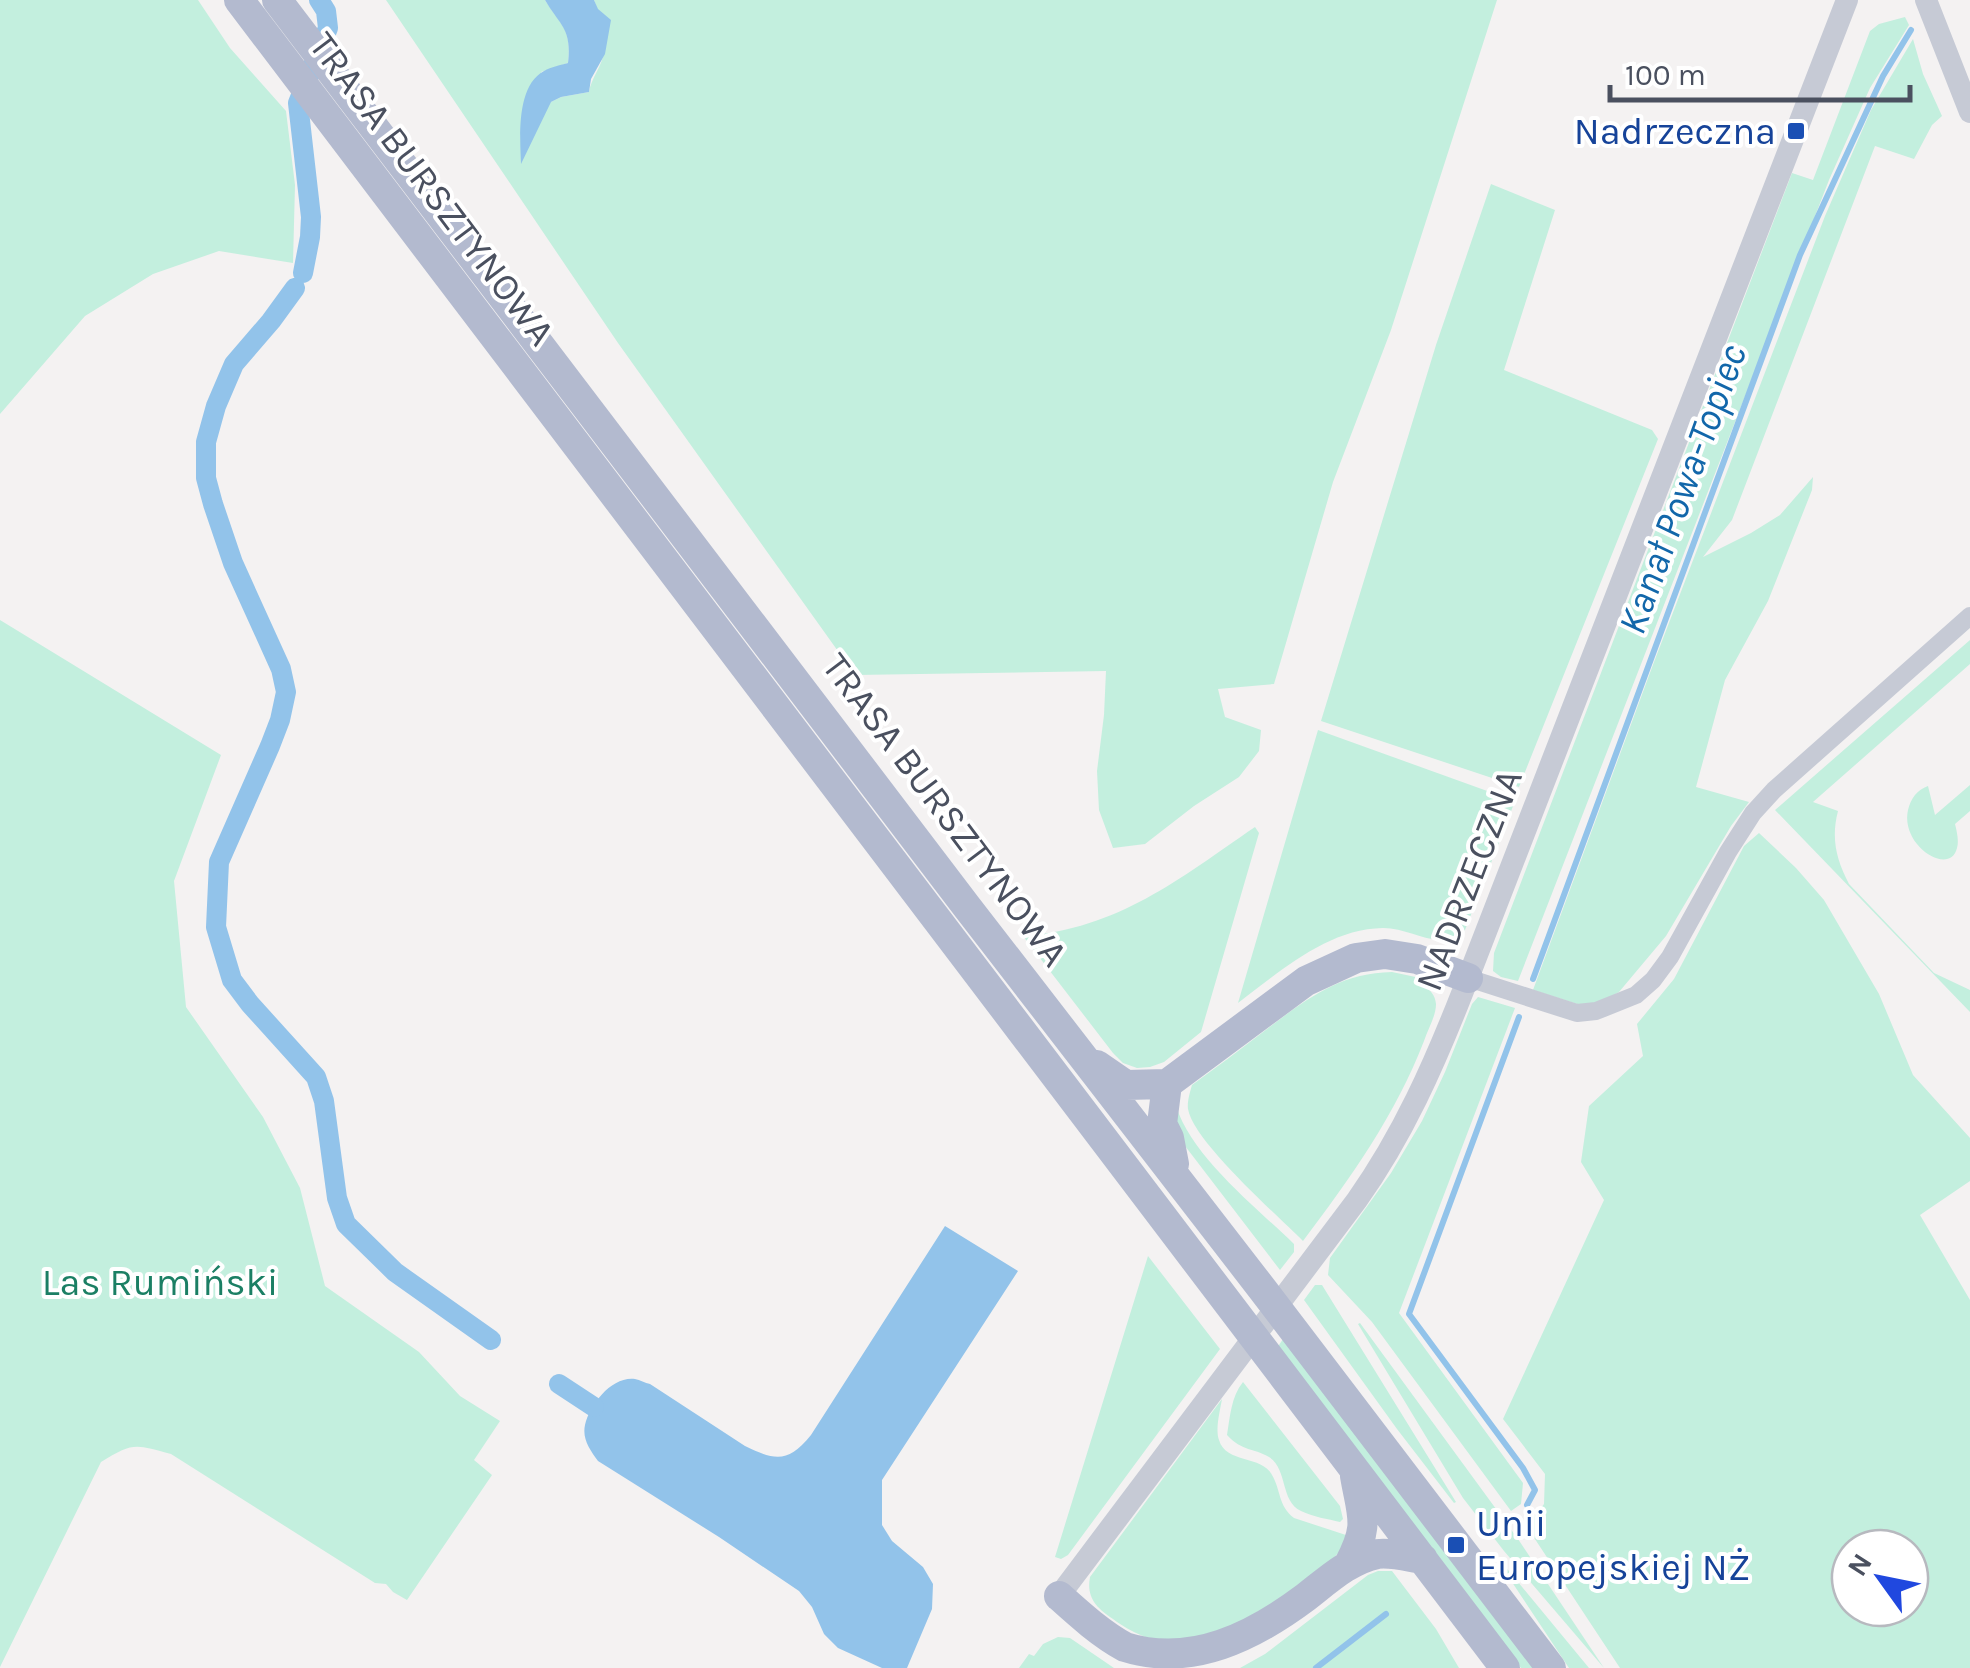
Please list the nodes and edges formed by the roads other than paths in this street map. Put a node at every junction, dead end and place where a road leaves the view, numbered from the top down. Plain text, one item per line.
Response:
1 (239, 0) edge
2 (277, 0) edge
3 (1847, 0) edge
4 (1926, 0) edge
5 (1970, 112) edge
6 (1970, 616) edge
7 (1468, 978) junction
8 (1082, 1055) junction
9 (1168, 1084) junction
10 (1176, 1178) junction
11 (1354, 1471) junction
12 (1423, 1560) junction
13 (1349, 1564) junction
14 (1058, 1596) joint
15 (1505, 1668) edge
16 (1550, 1668) edge

1 - 11 main road, TRASA BURSZTYNOWA
2 - 8 main road, TRASA BURSZTYNOWA
3 - 7 street, NADRZECZNA
4 - 5 street
6 - 7 street
7 - 9 main road
7 - 14 street, NADRZECZNA
8 - 9 main road
8 - 10 main road, TRASA BURSZTYNOWA
9 - 10 main road
10 - 16 main road, TRASA BURSZTYNOWA
11 - 12 main road, TRASA BURSZTYNOWA
11 - 13 main road
12 - 13 main road
12 - 15 main road, TRASA BURSZTYNOWA
13 - 14 main road

